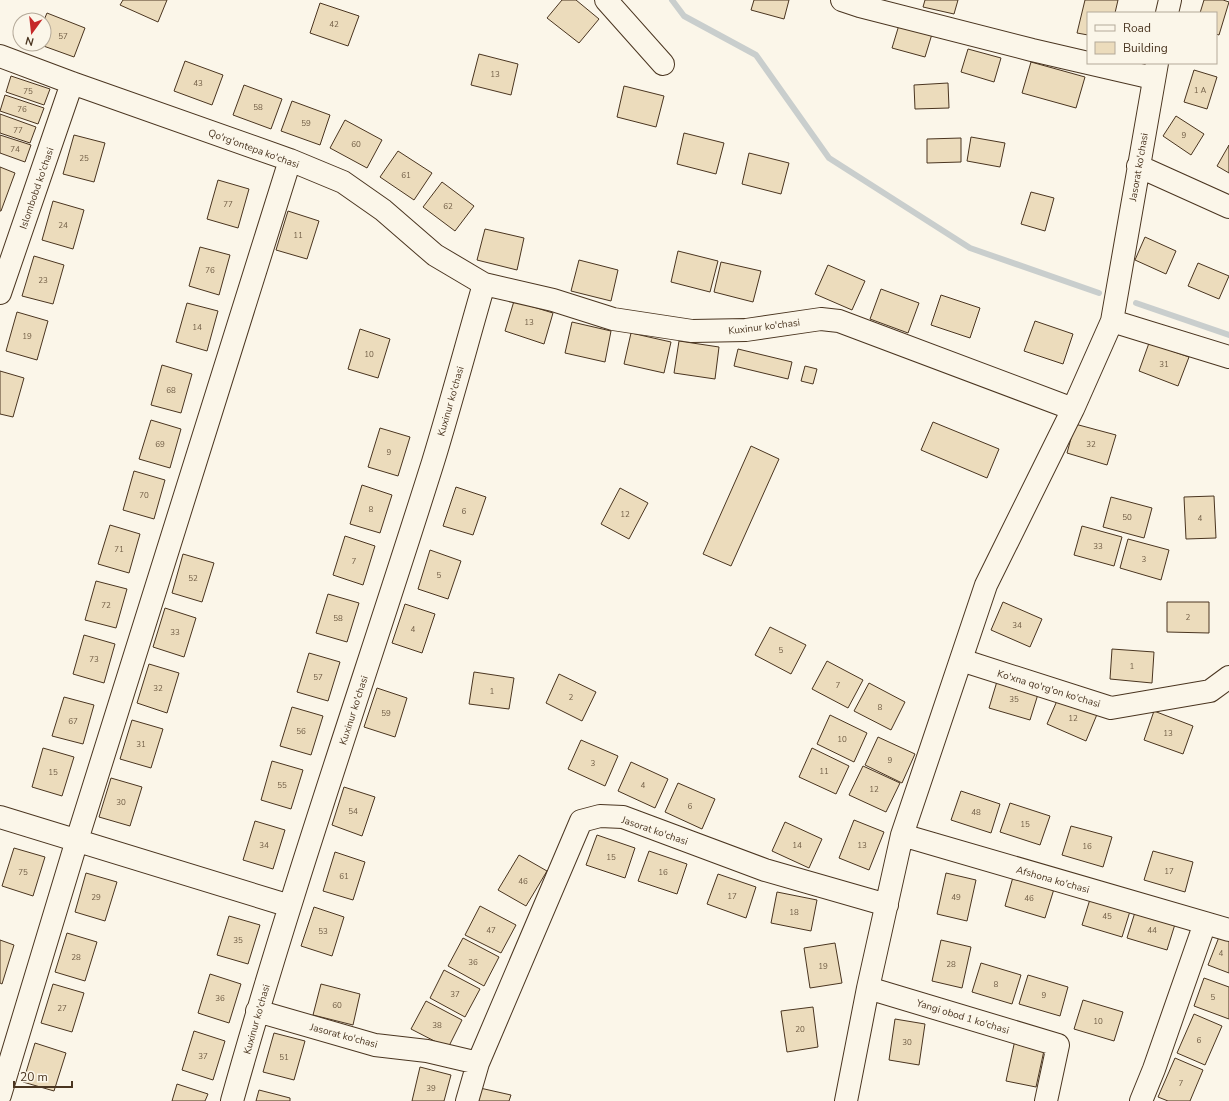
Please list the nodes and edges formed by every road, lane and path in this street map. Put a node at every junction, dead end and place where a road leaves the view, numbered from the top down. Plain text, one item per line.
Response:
1 (606, 0) edge
2 (842, 0) edge
3 (1170, 0) edge
4 (1167, 12) edge
5 (0, 56) edge
6 (1087, 63) edge
7 (663, 64) dead end
8 (1098, 64) edge
9 (1155, 70) edge
10 (72, 84) junction
11 (290, 160) junction
12 (1138, 166) junction
13 (1229, 206) edge
14 (484, 284) junction
15 (0, 292) edge
16 (1112, 322) junction
17 (1229, 357) edge
18 (1073, 409) junction
19 (961, 660) junction
20 (1229, 676) edge
21 (0, 817) edge
22 (902, 835) junction
23 (77, 840) junction
24 (887, 905) junction
25 (290, 906) junction
26 (1204, 922) junction
27 (1229, 930) edge
28 (868, 988) junction
29 (258, 1011) junction
30 (478, 1063) junction
31 (0, 1095) edge
32 (232, 1101) edge
33 (467, 1101) edge
34 (846, 1101) edge
35 (1046, 1101) edge
36 (1141, 1101) edge

1 - 7 street
2 - 6 street
3 - 4 street
5 - 10 street, Qo'rg'ontepa ko'chasi
8 - 9 street
9 - 12 street, Jasorat ko'chasi
10 - 11 street, Qo'rg'ontepa ko'chasi
10 - 15 street, Islombobd ko'chasi
11 - 14 street, Qo'rg'ontepa ko'chasi
11 - 23 street
12 - 13 street
12 - 16 street, Jasorat ko'chasi
14 - 18 street, Kuxinur ko'chasi
14 - 25 street, Kuxinur ko'chasi
16 - 17 street
16 - 18 street, Jasorat ko'chasi
18 - 19 street, Jasorat ko'chasi
19 - 20 street, Ko'xna qo'rg'on ko'chasi
19 - 22 street, Jasorat ko'chasi
21 - 23 street
22 - 24 street, Jasorat ko'chasi
22 - 26 street, Afshona ko'chasi
23 - 25 street
23 - 31 street
24 - 28 street, Jasorat ko'chasi
24 - 30 street, Jasorat ko'chasi
25 - 29 street, Kuxinur ko'chasi
26 - 27 street, Afshona ko'chasi
26 - 36 street
28 - 34 street, Jasorat ko'chasi
28 - 35 street, Yangi obod 1 ko'chasi
29 - 30 street, Jasorat ko'chasi
29 - 32 street, Kuxinur ko'chasi
30 - 33 street, Jasorat ko'chasi

